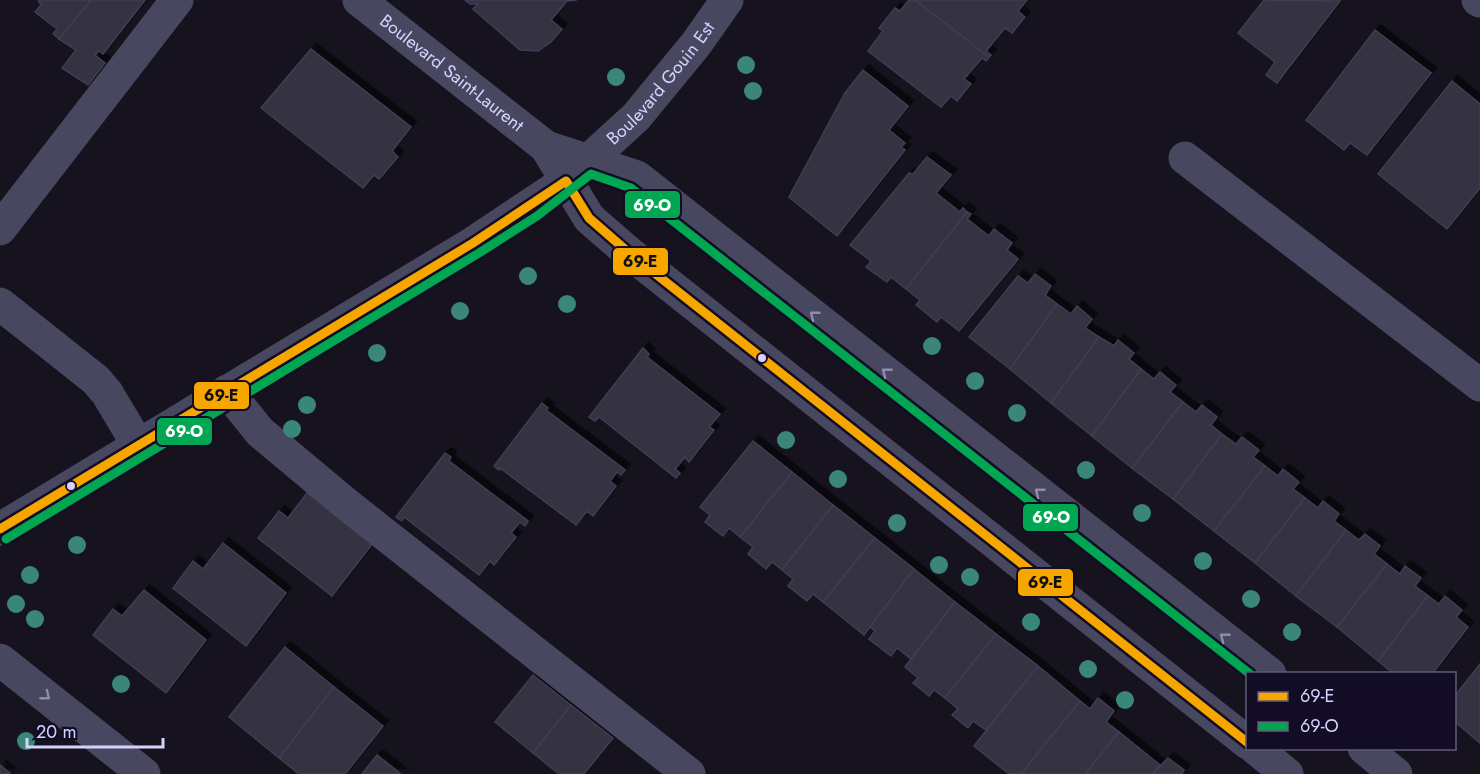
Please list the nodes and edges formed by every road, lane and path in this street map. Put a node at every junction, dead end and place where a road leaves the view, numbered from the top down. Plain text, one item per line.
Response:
1 (177, 0) edge
2 (359, 0) edge
3 (727, 0) edge
4 (1185, 158) dead end
5 (578, 171) junction
6 (0, 229) edge
7 (0, 304) edge
8 (1480, 385) edge
9 (227, 391) junction
10 (138, 445) junction
11 (0, 529) edge
12 (0, 660) edge
13 (1267, 672) edge
14 (1246, 741) edge
15 (1257, 750) edge
16 (1366, 750) edge
17 (144, 774) edge
18 (689, 774) edge
19 (1287, 774) edge
20 (1396, 774) edge

1 - 6 street
2 - 5 street, Boulevard Saint-Laurent
3 - 5 street, Boulevard Gouin Est
4 - 8 street
5 - 9 street, Boulevard Gouin Est
13 -> 5 street, Boulevard Saint-Laurent
5 - 14 street
7 - 10 street
9 - 10 street, Boulevard Gouin Est
9 - 18 street
10 - 11 street, Boulevard Gouin Est
12 -> 17 street
15 - 19 street
16 - 20 street

